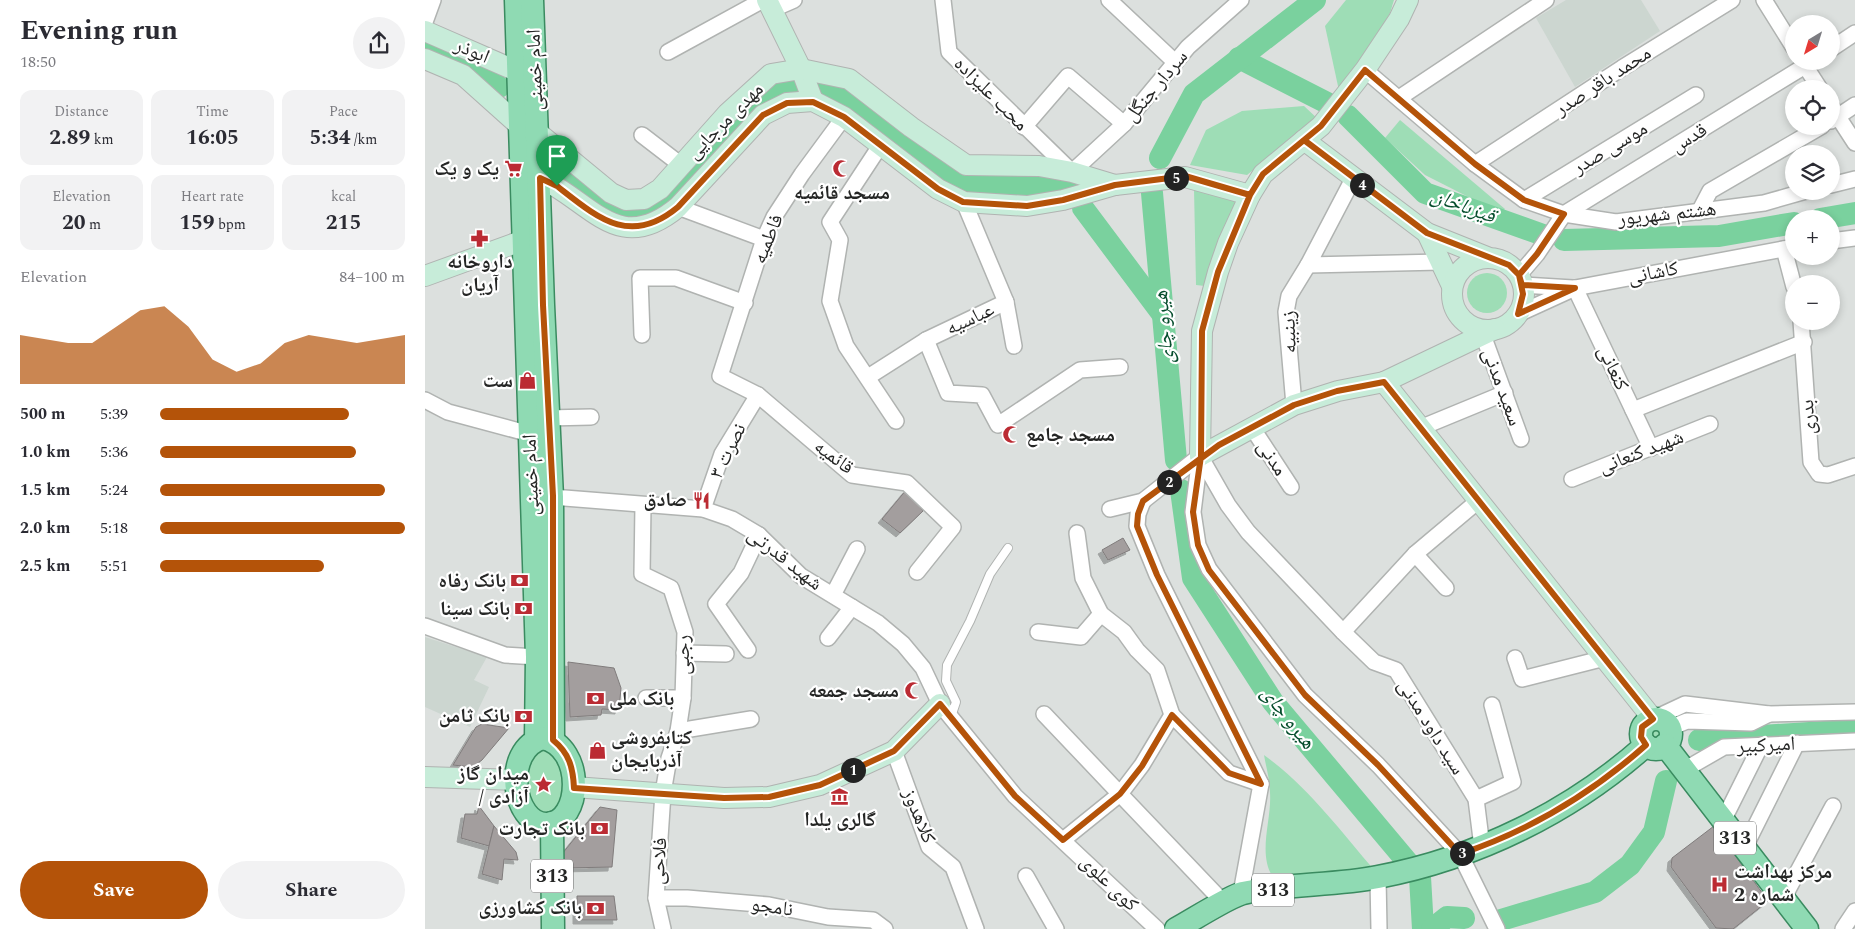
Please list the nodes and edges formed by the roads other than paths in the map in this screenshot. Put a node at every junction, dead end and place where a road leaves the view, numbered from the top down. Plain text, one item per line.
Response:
1 (433, 0) edge
2 (516, 0) edge
3 (532, 0) edge
4 (794, 0) edge
5 (943, 0) edge
6 (1109, 0) edge
7 (1241, 0) edge
8 (1408, 0) edge
9 (1546, 0) edge
10 (1732, 0) edge
11 (1764, 0) edge
12 (767, 3) edge
13 (425, 22) edge
14 (425, 31) edge
15 (1855, 33) edge
16 (1785, 34) edge
17 (1840, 43) edge
18 (668, 52) dead end
19 (425, 59) edge
20 (1175, 62) junction
21 (801, 69) junction
22 (1365, 70) junction
23 (1796, 70) edge
24 (519, 72) junction
25 (1696, 95) dead end
26 (1399, 98) junction
27 (813, 102) junction
28 (1855, 105) edge
29 (1840, 111) edge
30 (844, 117) junction
31 (1840, 122) edge
32 (1123, 124) junction
33 (1024, 127) junction
34 (529, 130) junction
35 (642, 134) dead end
36 (1806, 135) edge
37 (1304, 140) junction
38 (1855, 143) edge
39 (880, 146) junction
40 (1475, 164) junction
41 (681, 165) junction
42 (1072, 172) junction
43 (540, 178) junction
44 (1353, 179) junction
45 (1855, 179) edge
46 (1840, 183) edge
47 (1115, 185) junction
48 (1250, 195) junction
49 (1785, 197) edge
50 (1524, 200) junction
51 (963, 202) junction
52 (678, 207) junction
53 (1699, 212) junction
54 (1564, 214) junction
55 (1427, 233) junction
56 (1855, 238) edge
57 (764, 239) junction
58 (524, 240) junction
59 (1840, 240) edge
60 (1785, 249) edge
61 (1487, 258) junction
62 (1441, 262) junction
63 (1307, 264) junction
64 (425, 276) edge
65 (1521, 280) junction
66 (1452, 286) junction
67 (1575, 288) junction
68 (1006, 302) junction
69 (745, 303) junction
70 (1518, 314) junction
71 (1459, 315) junction
72 (1802, 330) edge
73 (1489, 332) junction
74 (642, 335) dead end
75 (926, 340) junction
76 (1804, 342) junction
77 (1013, 346) dead end
78 (1458, 348) junction
79 (1119, 367) dead end
80 (720, 376) joint
81 (868, 377) junction
82 (1384, 382) junction
83 (1505, 393) junction
84 (758, 395) junction
85 (425, 400) edge
86 (1294, 405) junction
87 (1633, 410) junction
88 (591, 417) dead end
89 (547, 418) junction
90 (896, 421) dead end
91 (1710, 424) dead end
92 (1253, 428) junction
93 (1420, 428) junction
94 (530, 434) junction
95 (1521, 439) dead end
96 (1651, 448) junction
97 (1195, 462) junction
98 (1855, 466) edge
99 (1572, 479) dead end
100 (1291, 487) dead end
101 (553, 496) junction
102 (1143, 501) junction
103 (1478, 501) junction
104 (643, 505) junction
105 (703, 509) junction
106 (1110, 509) dead end
107 (1077, 533) dead end
108 (759, 535) junction
109 (1008, 548) dead end
110 (857, 549) dead end
111 (1415, 554) junction
112 (917, 572) dead end
113 (1446, 588) dead end
114 (833, 595) junction
115 (852, 607) junction
116 (1101, 614) junction
117 (425, 626) edge
118 (1038, 632) dead end
119 (1343, 632) junction
120 (828, 638) dead end
121 (748, 650) dead end
122 (684, 653) junction
123 (726, 654) dead end
124 (537, 657) junction
125 (1515, 658) dead end
126 (1605, 658) junction
127 (646, 698) dead end
128 (683, 698) junction
129 (1492, 705) dead end
130 (945, 712) junction
131 (1855, 712) edge
132 (1044, 714) dead end
133 (1172, 715) junction
134 (751, 719) dead end
135 (678, 731) junction
136 (1658, 734) junction
137 (545, 740) junction
138 (1855, 740) edge
139 (1797, 743) junction
140 (1761, 745) junction
141 (894, 751) junction
142 (1684, 770) junction
143 (425, 778) edge
144 (516, 780) junction
145 (1261, 784) junction
146 (574, 788) junction
147 (663, 793) junction
148 (1120, 794) junction
149 (1476, 799) junction
150 (1833, 806) dead end
151 (1723, 821) junction
152 (546, 823) junction
153 (1063, 840) junction
154 (1482, 847) junction
155 (1744, 849) junction
156 (1452, 857) junction
157 (1026, 876) dead end
158 (1378, 878) junction
159 (657, 898) junction
160 (1233, 898) junction
161 (1783, 899) junction
162 (1855, 911) edge
163 (545, 929) edge
164 (553, 929) edge
165 (663, 929) edge
166 (885, 929) edge
167 (976, 929) edge
168 (1056, 929) edge
169 (1157, 929) edge
170 (1176, 929) edge
171 (1379, 929) edge
172 (1497, 929) edge
173 (1807, 929) edge
174 (1843, 929) edge

1 - 13 street
2 - 24 main road, امام خمینی
3 - 34 main road, امام خمینی
4 - 12 street
5 - 33 street, محب علیزاده
6 - 20 street
7 - 20 street, سردار جنگل
8 - 22 main road
9 - 26 street
10 - 40 street, محمد باقر صدر
11 - 16 street
12 - 18 street
12 - 21 main road
14 - 24 main road, ابوذر
15 - 17 street
19 - 34 main road, مهدی مرجایی
20 - 32 street, سردار جنگل
21 - 27 main road
21 - 41 main road, مهدی مرجایی
21 - 42 main road, مهدی مرجایی
22 - 26 street, هشتم شهریور
22 - 37 main road
23 - 54 street, قدس
24 - 34 main road, امام خمینی
25 - 50 street, موسی صدر
26 - 40 street, هشتم شهریور
27 - 30 main road
27 - 52 main road
28 - 29 street
30 - 39 main road
30 - 57 street, فاطمیه
31 - 38 street
32 - 33 street
32 - 42 street, سردار جنگل
33 - 42 street, محب علیزاده
34 - 41 main road, مهدی مرجایی
34 - 43 main road, امام خمینی
34 - 58 main road, امام خمینی
35 - 41 street
36 - 53 street
37 - 44 main road
37 - 48 main road
39 - 51 main road
39 - 81 street
40 - 50 street, هشتم شهریور
42 - 47 main road, مهدی مرجایی
43 - 52 main road
43 - 89 main road, امام خمینی
44 - 55 main road
44 - 63 street, زینبیه
45 - 46 street
47 - 48 main road
47 - 51 main road
48 - 97 main road
49 - 53 street, هشتم شهریور
50 - 54 street, هشتم شهریور
51 - 68 street, عباسیه
52 - 57 street
53 - 54 street, هشتم شهریور
54 - 65 street
55 - 61 main road
55 - 62 main road
56 - 59 street
57 - 69 street, فاطمیه
58 - 64 main road
58 - 94 main road, امام خمینی
60 - 67 street, کاشانی
61 - 65 main road
61 - 66 main road
62 - 63 street
62 - 66 main road
63 - 86 street, زینبیه
65 - 67 street
65 - 70 main road
66 - 71 main road
67 - 70 street, کاشانی
67 - 87 street, کنعانی
68 - 75 street, عباسیه
68 - 77 street
69 - 74 street
69 - 80 street, فاطمیه
70 - 73 main road
71 - 73 main road
71 - 78 main road
72 - 76 street, بدری
73 - 78 main road
73 - 83 street, سعید مدنی
75 - 79 street
75 - 81 street, عباسیه
76 - 87 street
76 - 98 street, بدری
78 - 82 main road
80 - 84 street, قائمیه
81 - 90 street
82 - 86 main road
82 - 93 main road
83 - 93 street
83 - 95 street, سعید مدنی
84 - 105 street, نصرت ۳
84 - 112 street, قائمیه
85 - 94 street
86 - 92 main road
87 - 96 street, کنعانی
88 - 89 street
89 - 101 main road, امام خمینی
91 - 96 street, شهید کنعانی
92 - 97 main road
92 - 100 street, مدنی
93 - 103 main road
94 - 124 main road, امام خمینی
96 - 99 street, شهید کنعانی
97 - 102 street
97 - 119 street, سید داود مدنی
97 - 156 street
101 - 104 street, شهید قدرتی
101 - 137 main road, امام خمینی
102 - 106 street
102 - 145 street
103 - 111 street
103 - 126 main road
104 - 105 street, شهید قدرتی
104 - 122 street, رجبی
105 - 108 street, شهید قدرتی
107 - 116 street
108 - 114 street, شهید قدرتی
108 - 121 street
109 - 130 lane
110 - 114 street
111 - 113 street
111 - 119 street
114 - 115 street, شهید قدرتی
115 - 120 street
115 - 130 street, شهید قدرتی
116 - 118 street
116 - 133 street
117 - 124 street
119 - 149 street, سید داود مدنی
122 - 123 street
122 - 128 street, رجبی
124 - 137 main road, امام خمینی
125 - 126 street
126 - 136 main road
127 - 128 street
128 - 135 street, رجبی
129 - 149 street
130 - 141 main road
130 - 153 street, کوی علوی
131 - 136 street, امیرکبیر
132 - 148 street
133 - 145 street
133 - 148 street
134 - 135 street
135 - 147 street, رجبی
136 - 142 main road, 313
136 - 154 main road, 313
137 - 144 main road
137 - 146 main road
138 - 139 street, امیرکبیر
139 - 140 street, امیرکبیر
139 - 155 street
140 - 142 street, امیرکبیر
140 - 151 street
141 - 147 main road
141 - 167 street, کلاهدوز
142 - 151 main road, 313
143 - 144 main road
144 - 152 main road
145 - 160 street
146 - 147 main road
146 - 152 main road
147 - 159 street, فلاحی
148 - 153 street
148 - 160 street
149 - 154 street, سید داود مدنی
150 - 161 street
151 - 155 main road, 313
152 - 163 main road, 313
152 - 164 main road, 313
153 - 169 street, کوی علوی
154 - 156 main road, 313
155 - 161 main road, 313
156 - 158 main road, 313
156 - 172 street
157 - 168 street
158 - 160 main road, 313
158 - 171 street
159 - 165 street, فلاحی
159 - 166 street, نامجو
160 - 170 main road, 313
161 - 173 main road, 313
162 - 174 street

